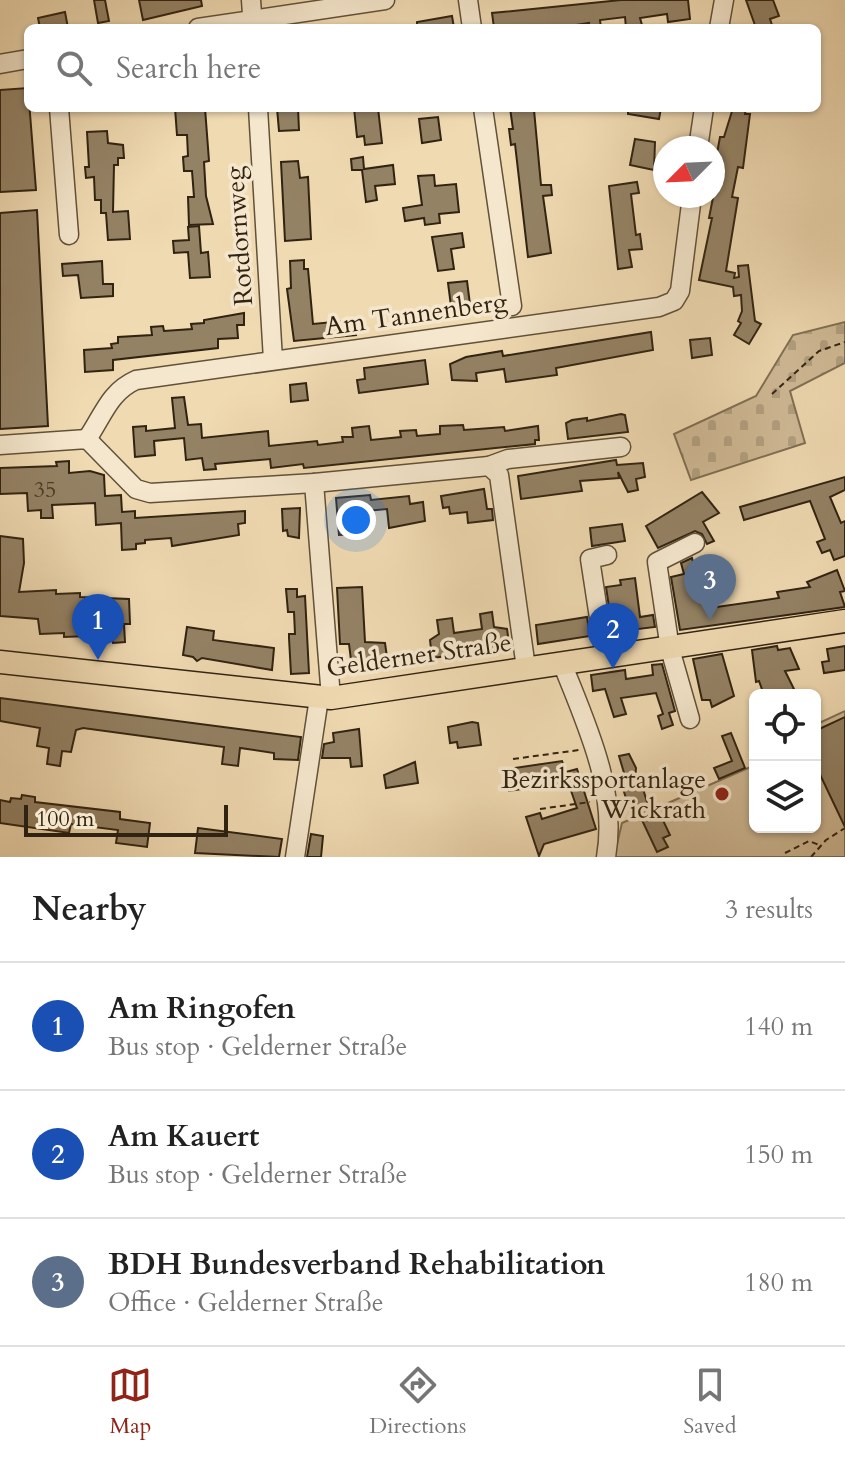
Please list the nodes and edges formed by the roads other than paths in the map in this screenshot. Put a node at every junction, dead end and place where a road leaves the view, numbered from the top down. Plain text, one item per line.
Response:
1 (385, 0) edge
2 (468, 0) edge
3 (724, 0) edge
4 (252, 15) edge
5 (215, 24) edge
6 (471, 24) edge
7 (720, 24) edge
8 (24, 60) edge
9 (0, 64) edge
10 (59, 112) edge
11 (258, 112) edge
12 (484, 112) edge
13 (703, 112) edge
14 (700, 136) edge
15 (690, 208) edge
16 (69, 235) dead end
17 (512, 306) dead end
18 (273, 360) junction
19 (87, 439) junction
20 (0, 445) edge
21 (621, 447) dead end
22 (489, 466) junction
23 (314, 483) junction
24 (695, 543) dead end
25 (607, 555) dead end
26 (845, 621) edge
27 (670, 649) junction
28 (605, 657) junction
29 (0, 662) edge
30 (562, 663) junction
31 (526, 668) junction
32 (325, 698) junction
33 (690, 719) dead end
34 (295, 857) edge
35 (606, 857) edge

1 - 4 street
2 - 6 street
3 - 7 street
4 - 5 street
8 - 9 street
10 - 16 street
11 - 18 street, Rotdornweg
12 - 17 street
13 - 14 street
15 - 18 street, Am Tannenberg
18 - 19 street, Am Tannenberg
19 - 20 street
19 - 23 street
21 - 22 street
22 - 23 street
22 - 31 street
23 - 32 street
24 - 27 street
25 - 28 street
26 - 27 main road, Gelderner Straße
27 - 28 main road, Gelderner Straße
27 - 33 street
28 - 30 main road, Gelderner Straße
29 - 32 main road, Gelderner Straße
30 - 31 main road, Gelderner Straße
30 - 35 street
31 - 32 main road, Gelderner Straße
32 - 34 street

